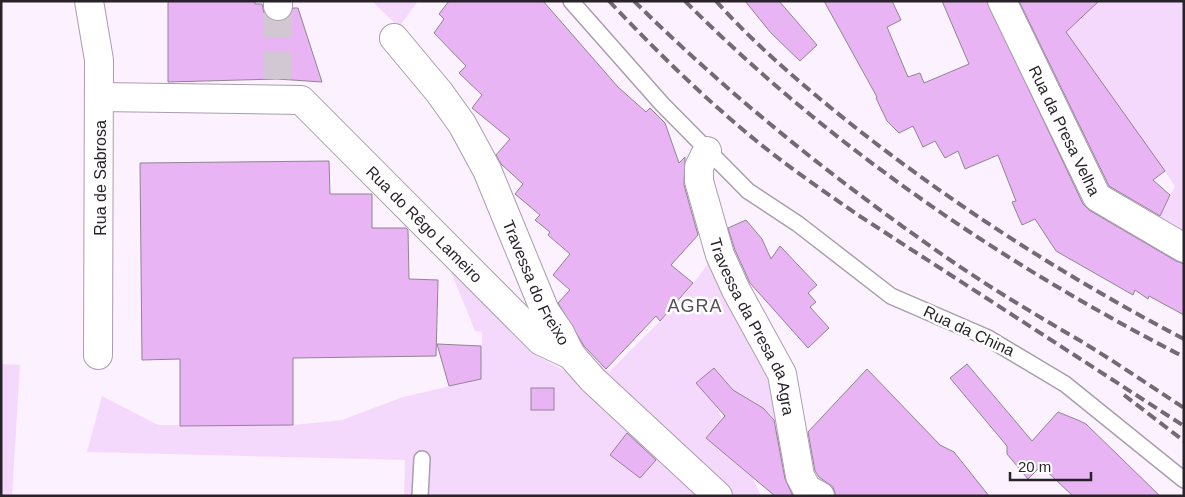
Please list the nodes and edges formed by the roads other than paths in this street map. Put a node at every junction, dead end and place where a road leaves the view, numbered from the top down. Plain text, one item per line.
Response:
1 (89, 1) edge
2 (571, 1) edge
3 (1002, 1) edge
4 (394, 38) dead end
5 (100, 97) junction
6 (707, 150) junction
7 (1184, 248) edge
8 (98, 355) dead end
9 (570, 355) junction
10 (422, 459) dead end
11 (1184, 480) edge
12 (420, 496) edge
13 (718, 496) edge
14 (820, 496) edge

1 - 5 street, Rua de Sabrosa
2 - 6 lane, Rua da China
3 - 7 street, Rua da Presa Velha
4 - 9 street, Travessa do Freixo
5 - 8 street, Rua de Sabrosa
5 - 9 street, Rua do Rêgo Lameiro
6 - 11 lane, Rua da China
6 - 14 street, Travessa da Presa da Agra
9 - 13 street, Travessa do Freixo
10 - 12 lane

